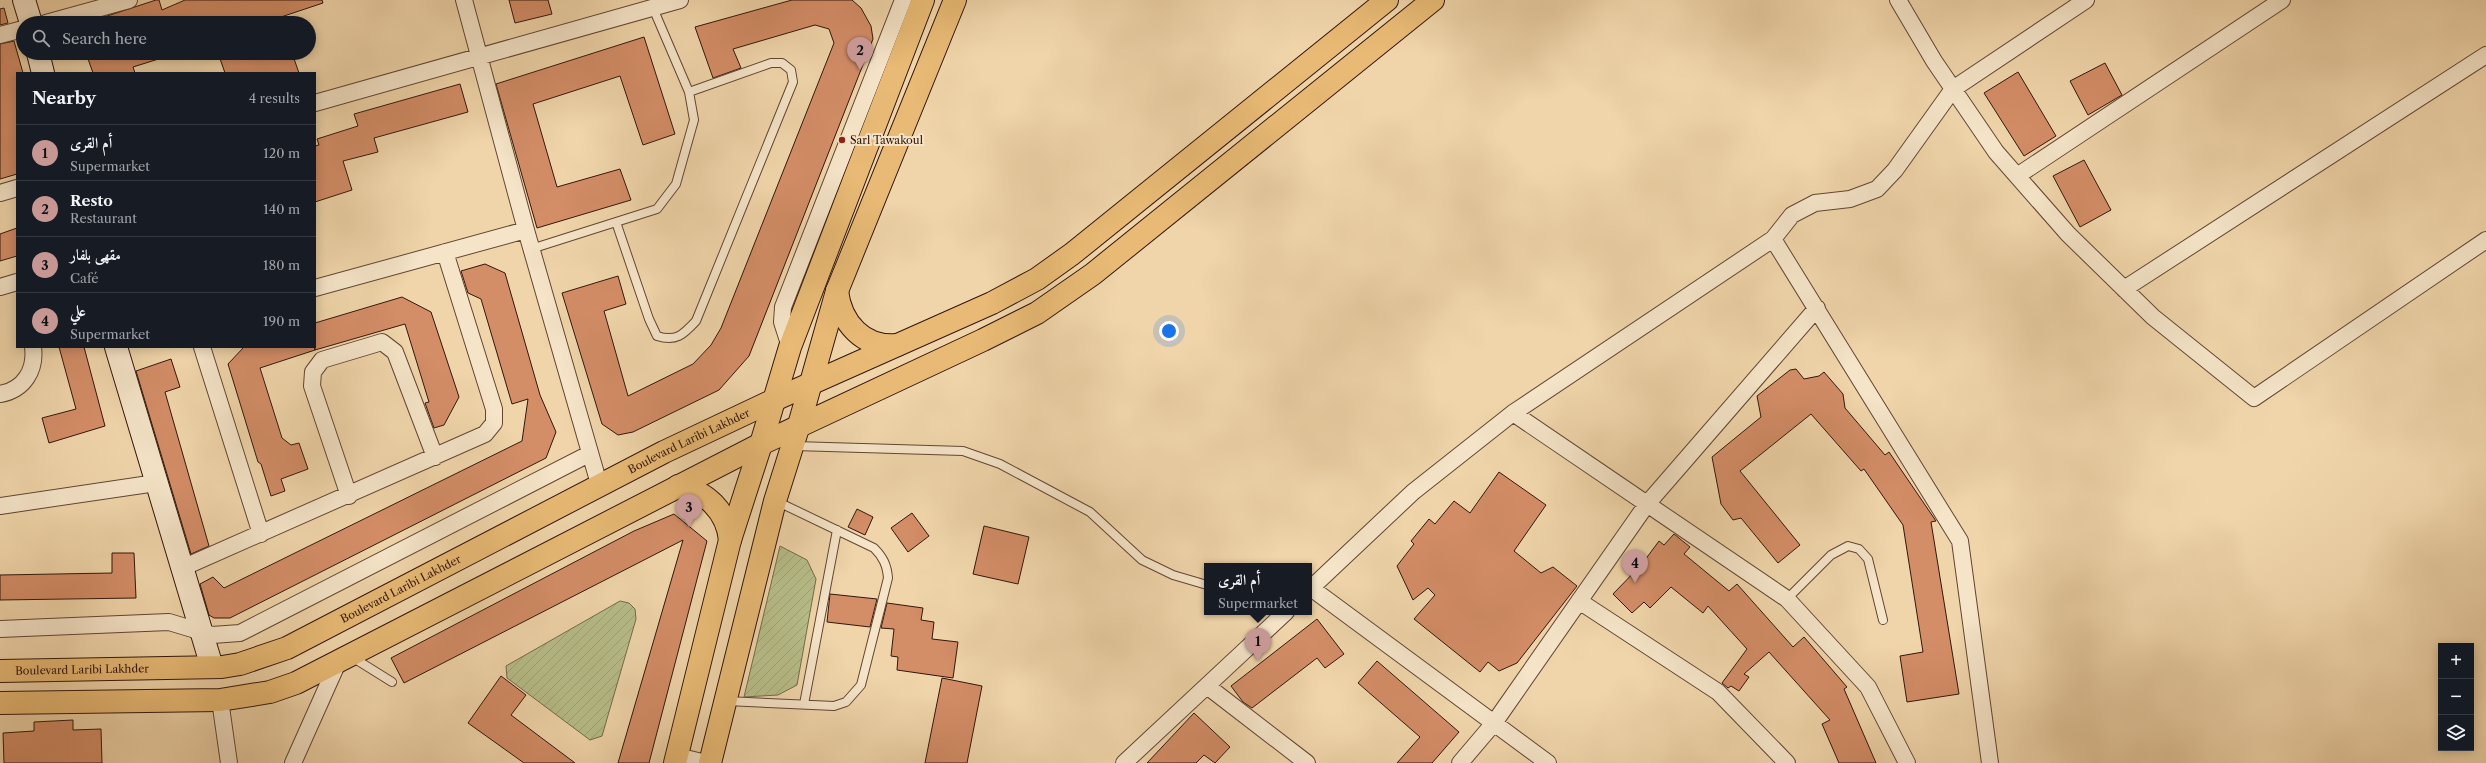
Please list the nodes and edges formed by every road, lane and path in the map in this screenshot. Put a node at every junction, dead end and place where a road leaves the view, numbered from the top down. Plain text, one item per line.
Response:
1 (24, 0) edge
2 (129, 0) edge
3 (464, 0) edge
4 (680, 0) edge
5 (903, 0) edge
6 (923, 0) edge
7 (955, 0) edge
8 (1387, 0) edge
9 (1433, 0) edge
10 (1898, 0) edge
11 (2086, 0) edge
12 (2282, 0) edge
13 (654, 8) junction
14 (29, 16) edge
15 (71, 16) edge
16 (16, 31) edge
17 (0, 35) edge
18 (2486, 55) edge
19 (479, 56) junction
20 (40, 60) edge
21 (43, 72) edge
22 (1953, 88) junction
23 (689, 92) junction
24 (316, 103) edge
25 (2017, 176) junction
26 (16, 188) edge
27 (0, 193) edge
28 (616, 222) junction
29 (526, 230) junction
30 (1774, 239) junction
31 (2486, 240) edge
32 (531, 249) junction
33 (445, 252) junction
34 (16, 282) edge
35 (0, 287) edge
36 (316, 288) edge
37 (2124, 288) junction
38 (837, 290) junction
39 (1817, 308) junction
40 (897, 345) junction
41 (790, 347) junction
42 (33, 348) edge
43 (116, 348) edge
44 (202, 348) edge
45 (810, 384) junction
46 (0, 394) edge
47 (774, 400) junction
48 (1513, 413) junction
49 (799, 425) junction
50 (761, 444) junction
51 (792, 446) junction
52 (589, 454) junction
53 (435, 457) junction
54 (156, 483) junction
55 (599, 484) junction
56 (678, 486) junction
57 (349, 496) junction
58 (775, 501) junction
59 (1648, 504) junction
60 (0, 506) edge
61 (837, 530) junction
62 (261, 534) junction
63 (730, 540) junction
64 (182, 568) junction
65 (1204, 584) edge
66 (1312, 587) edge
67 (1312, 590) edge
68 (1787, 599) junction
69 (1579, 601) junction
70 (1283, 615) edge
71 (1883, 620) dead end
72 (0, 629) edge
73 (203, 634) junction
74 (344, 658) junction
75 (212, 667) junction
76 (0, 671) edge
77 (392, 682) dead end
78 (1206, 686) junction
79 (692, 694) junction
80 (220, 700) junction
81 (726, 701) junction
82 (0, 703) edge
83 (804, 704) junction
84 (1494, 723) junction
85 (676, 759) edge
86 (229, 763) edge
87 (293, 763) edge
88 (706, 763) edge
89 (710, 763) edge
90 (1124, 763) edge
91 (1307, 763) edge
92 (1460, 763) edge
93 (1548, 763) edge
94 (1787, 763) edge
95 (1907, 763) edge
96 (1990, 763) edge

1 - 14 street
2 - 15 street
3 - 19 street
4 - 13 street
5 - 41 street
6 - 41 main road
7 - 38 main road
8 - 40 main road, Boulevard Laribi Lakhder
9 - 49 main road
10 - 22 street
11 - 22 street
12 - 25 street
13 - 19 street
13 - 23 lane
16 - 17 street
18 - 37 street
19 - 24 street
19 - 29 street
20 - 21 street
22 - 25 street
22 - 30 street
23 - 28 lane
23 - 28 lane
25 - 37 street
26 - 27 street
28 - 32 lane
29 - 32 street
29 - 33 street
30 - 39 street
30 - 48 street
31 - 37 street
32 - 52 street
33 - 36 street
33 - 53 street
34 - 35 street
38 - 40 main road
38 - 45 main road
39 - 59 street
39 - 96 street
40 - 45 main road, Boulevard Laribi Lakhder
41 - 47 main road
42 - 46 street
43 - 54 street
44 - 62 street
45 - 47 main road, Boulevard Laribi Lakhder
45 - 49 main road
47 - 50 main road
47 - 55 main road, Boulevard Laribi Lakhder
48 - 59 street
48 - 66 street
49 - 50 main road
49 - 51 main road
50 - 56 main road
50 - 63 main road
51 - 58 main road
51 - 65 lane
52 - 55 street
52 - 73 street
53 - 57 street
53 - 57 street
54 - 60 street
54 - 64 street
55 - 75 main road, Boulevard Laribi Lakhder
56 - 63 main road
56 - 74 main road
57 - 62 street
58 - 61 lane
58 - 81 main road
59 - 68 street
59 - 69 street
61 - 83 lane
61 - 83 lane
62 - 64 street
63 - 79 main road
64 - 73 street
67 - 84 street
68 - 71 lane
68 - 95 street
69 - 84 street
69 - 94 street
70 - 78 street
72 - 73 street
73 - 75 street
74 - 77 lane
74 - 80 main road
74 - 87 street
75 - 76 main road, Boulevard Laribi Lakhder
78 - 90 street
78 - 91 street
79 - 81 main road
79 - 85 main road
80 - 82 main road
80 - 86 street
81 - 83 lane
81 - 89 main road
84 - 92 street
84 - 93 street
85 - 88 street

